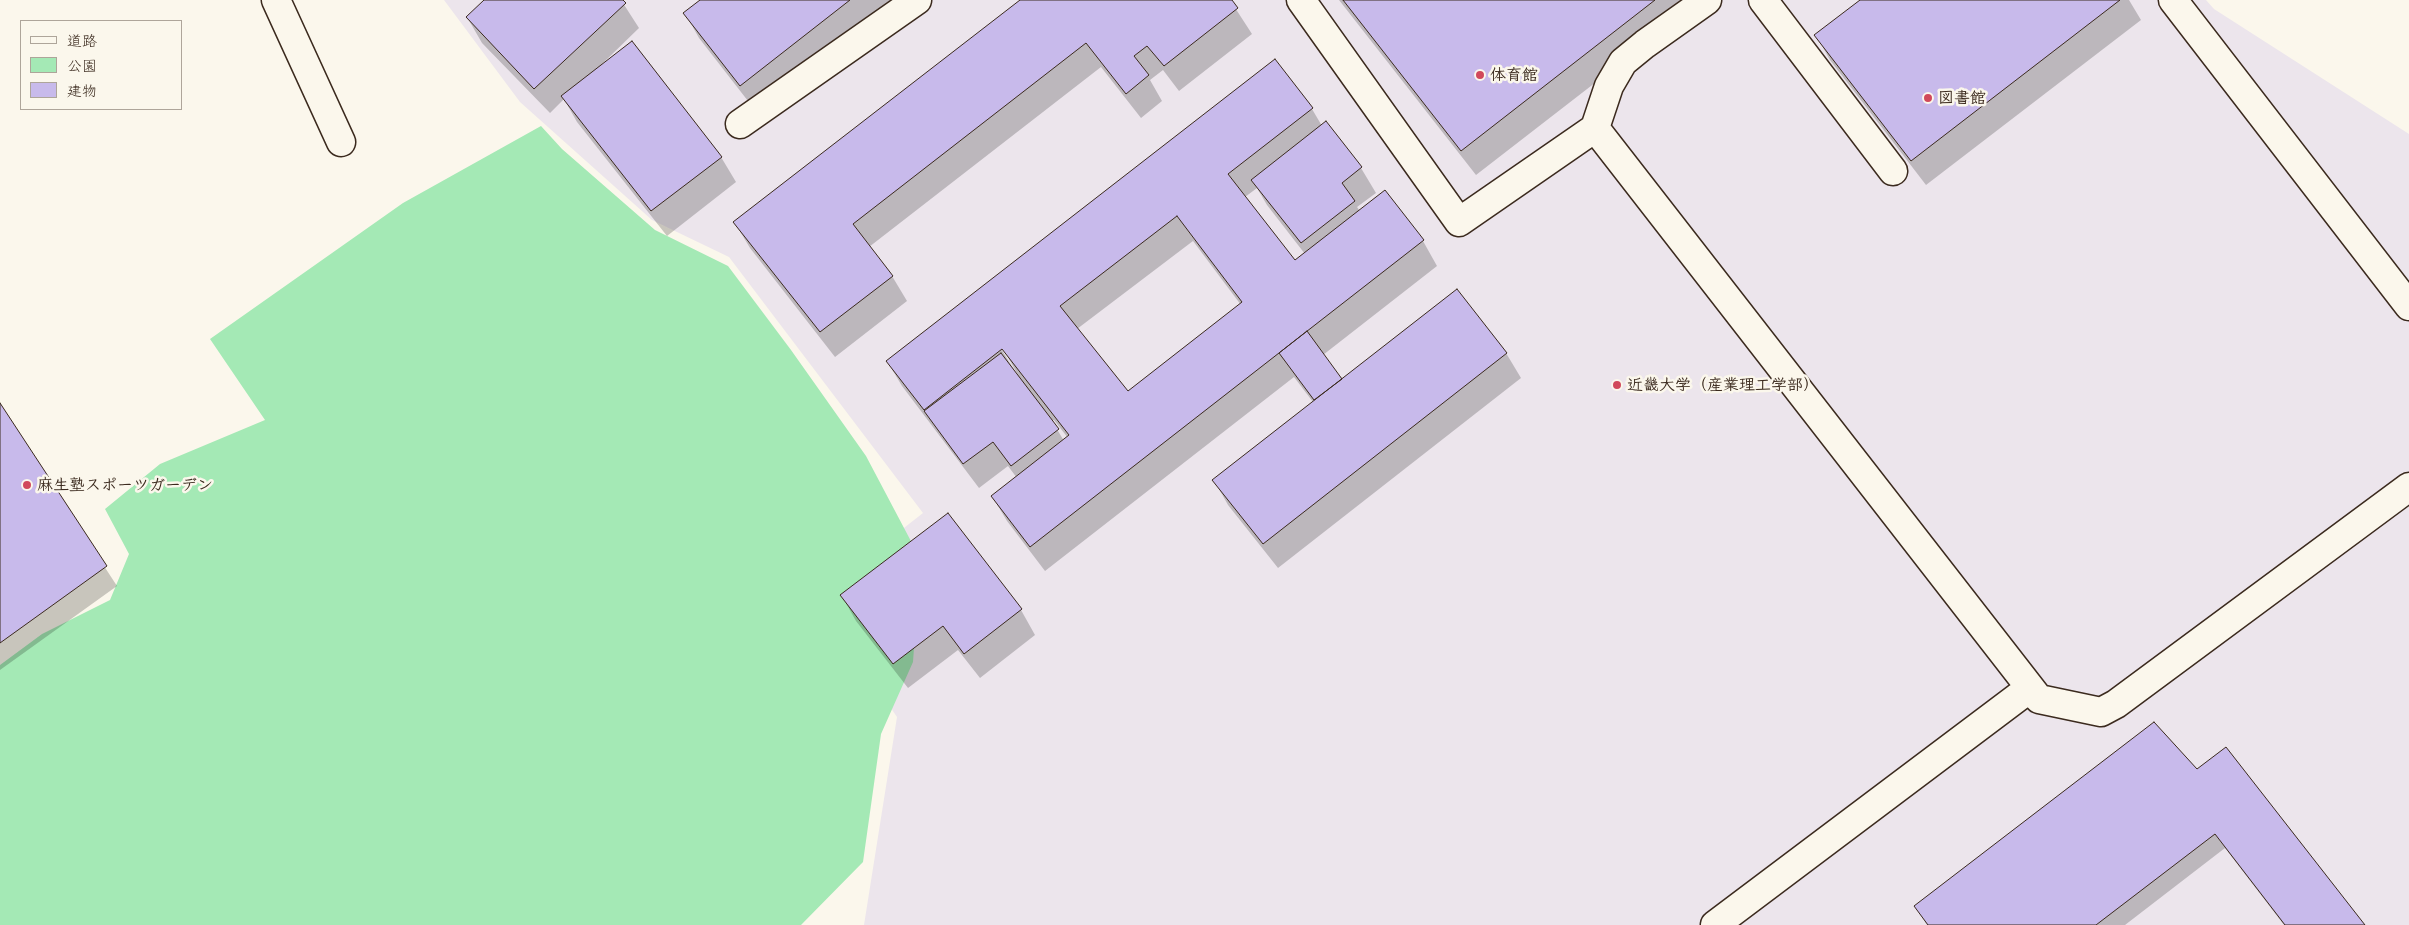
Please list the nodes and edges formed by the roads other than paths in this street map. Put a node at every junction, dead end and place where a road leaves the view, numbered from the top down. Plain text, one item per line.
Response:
1 (276, 0) edge
2 (917, 0) edge
3 (1301, 0) edge
4 (1707, 0) edge
5 (1763, 0) edge
6 (2174, 0) edge
7 (740, 124) dead end
8 (1595, 128) junction
9 (341, 142) dead end
10 (1893, 171) dead end
11 (2409, 306) edge
12 (2409, 487) edge
13 (2030, 688) junction
14 (1716, 925) edge

1 - 9 street
2 - 7 street
3 - 8 street
4 - 8 street
5 - 10 street
6 - 11 street
8 - 13 street
12 - 13 street
13 - 14 street

